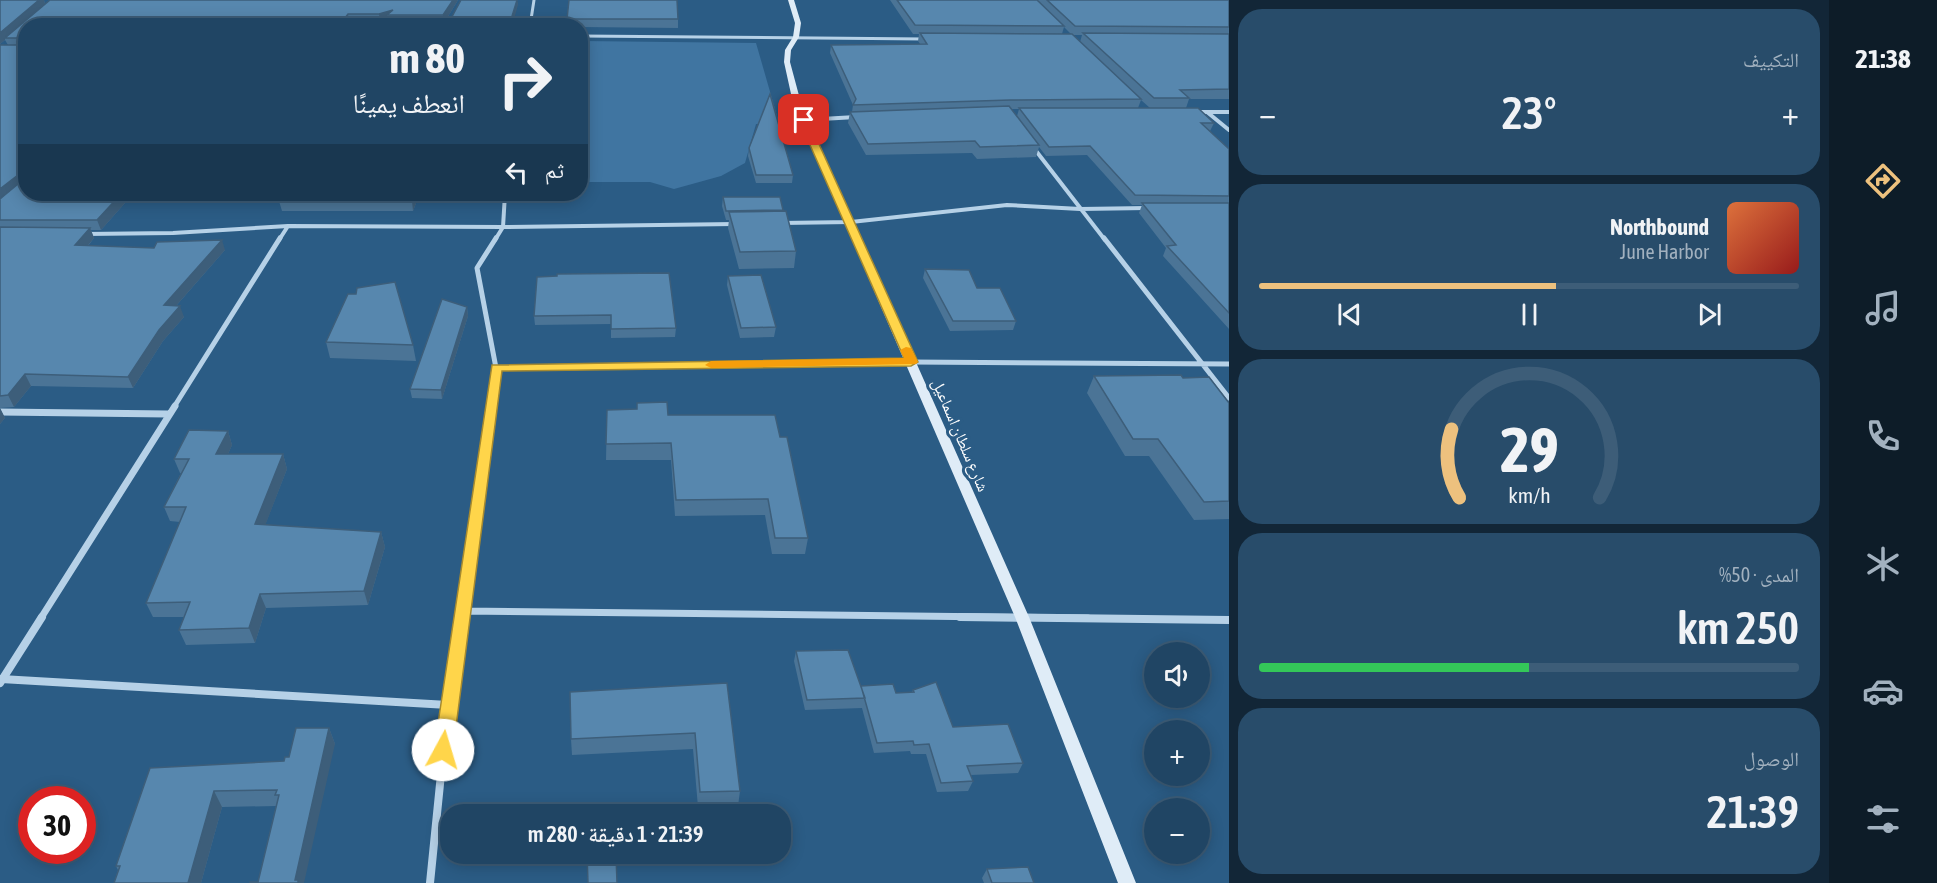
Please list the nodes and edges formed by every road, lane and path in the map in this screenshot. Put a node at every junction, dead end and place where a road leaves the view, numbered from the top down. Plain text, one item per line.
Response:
1 (534, 0) edge
2 (791, 0) edge
3 (531, 18) edge
4 (588, 36) edge
5 (796, 37) junction
6 (935, 39) edge
7 (1183, 112) edge
8 (1206, 112) junction
9 (1229, 112) edge
10 (858, 117) edge
11 (804, 120) junction
12 (1229, 130) edge
13 (1029, 142) edge
14 (504, 201) edge
15 (1149, 208) edge
16 (1080, 209) junction
17 (851, 222) junction
18 (770, 223) edge
19 (746, 224) edge
20 (288, 226) junction
21 (503, 227) junction
22 (83, 234) edge
23 (911, 362) junction
24 (1203, 364) junction
25 (1229, 364) edge
26 (496, 368) junction
27 (1229, 398) edge
28 (0, 412) edge
29 (168, 414) junction
30 (463, 611) junction
31 (1022, 617) junction
32 (1229, 620) edge
33 (1, 680) edge
34 (448, 705) junction
35 (430, 883) edge
36 (1127, 883) edge

1 - 3 street
2 - 5 street, شارع سلطان اسماعيل
4 - 5 street
5 - 6 street
5 - 11 street, شارع سلطان اسماعيل
7 - 8 street
8 - 9 street
8 - 12 street
10 - 11 street
11 - 17 street, شارع سلطان اسماعيل
13 - 16 street
14 - 21 street
15 - 16 street
16 - 17 street
16 - 24 street
17 - 18 street
17 - 23 street, شارع سلطان اسماعيل
19 - 21 street
20 - 21 street
20 - 22 street
20 - 29 street
21 - 26 street
23 - 24 street
23 - 26 street
23 - 31 street, شارع سلطان اسماعيل
24 - 25 street
24 - 27 street
26 - 30 street
28 - 29 street
29 - 33 street
30 - 31 street
30 - 34 street
31 - 32 street
31 - 36 street, شارع سلطان اسماعيل
33 - 34 street
34 - 35 street

